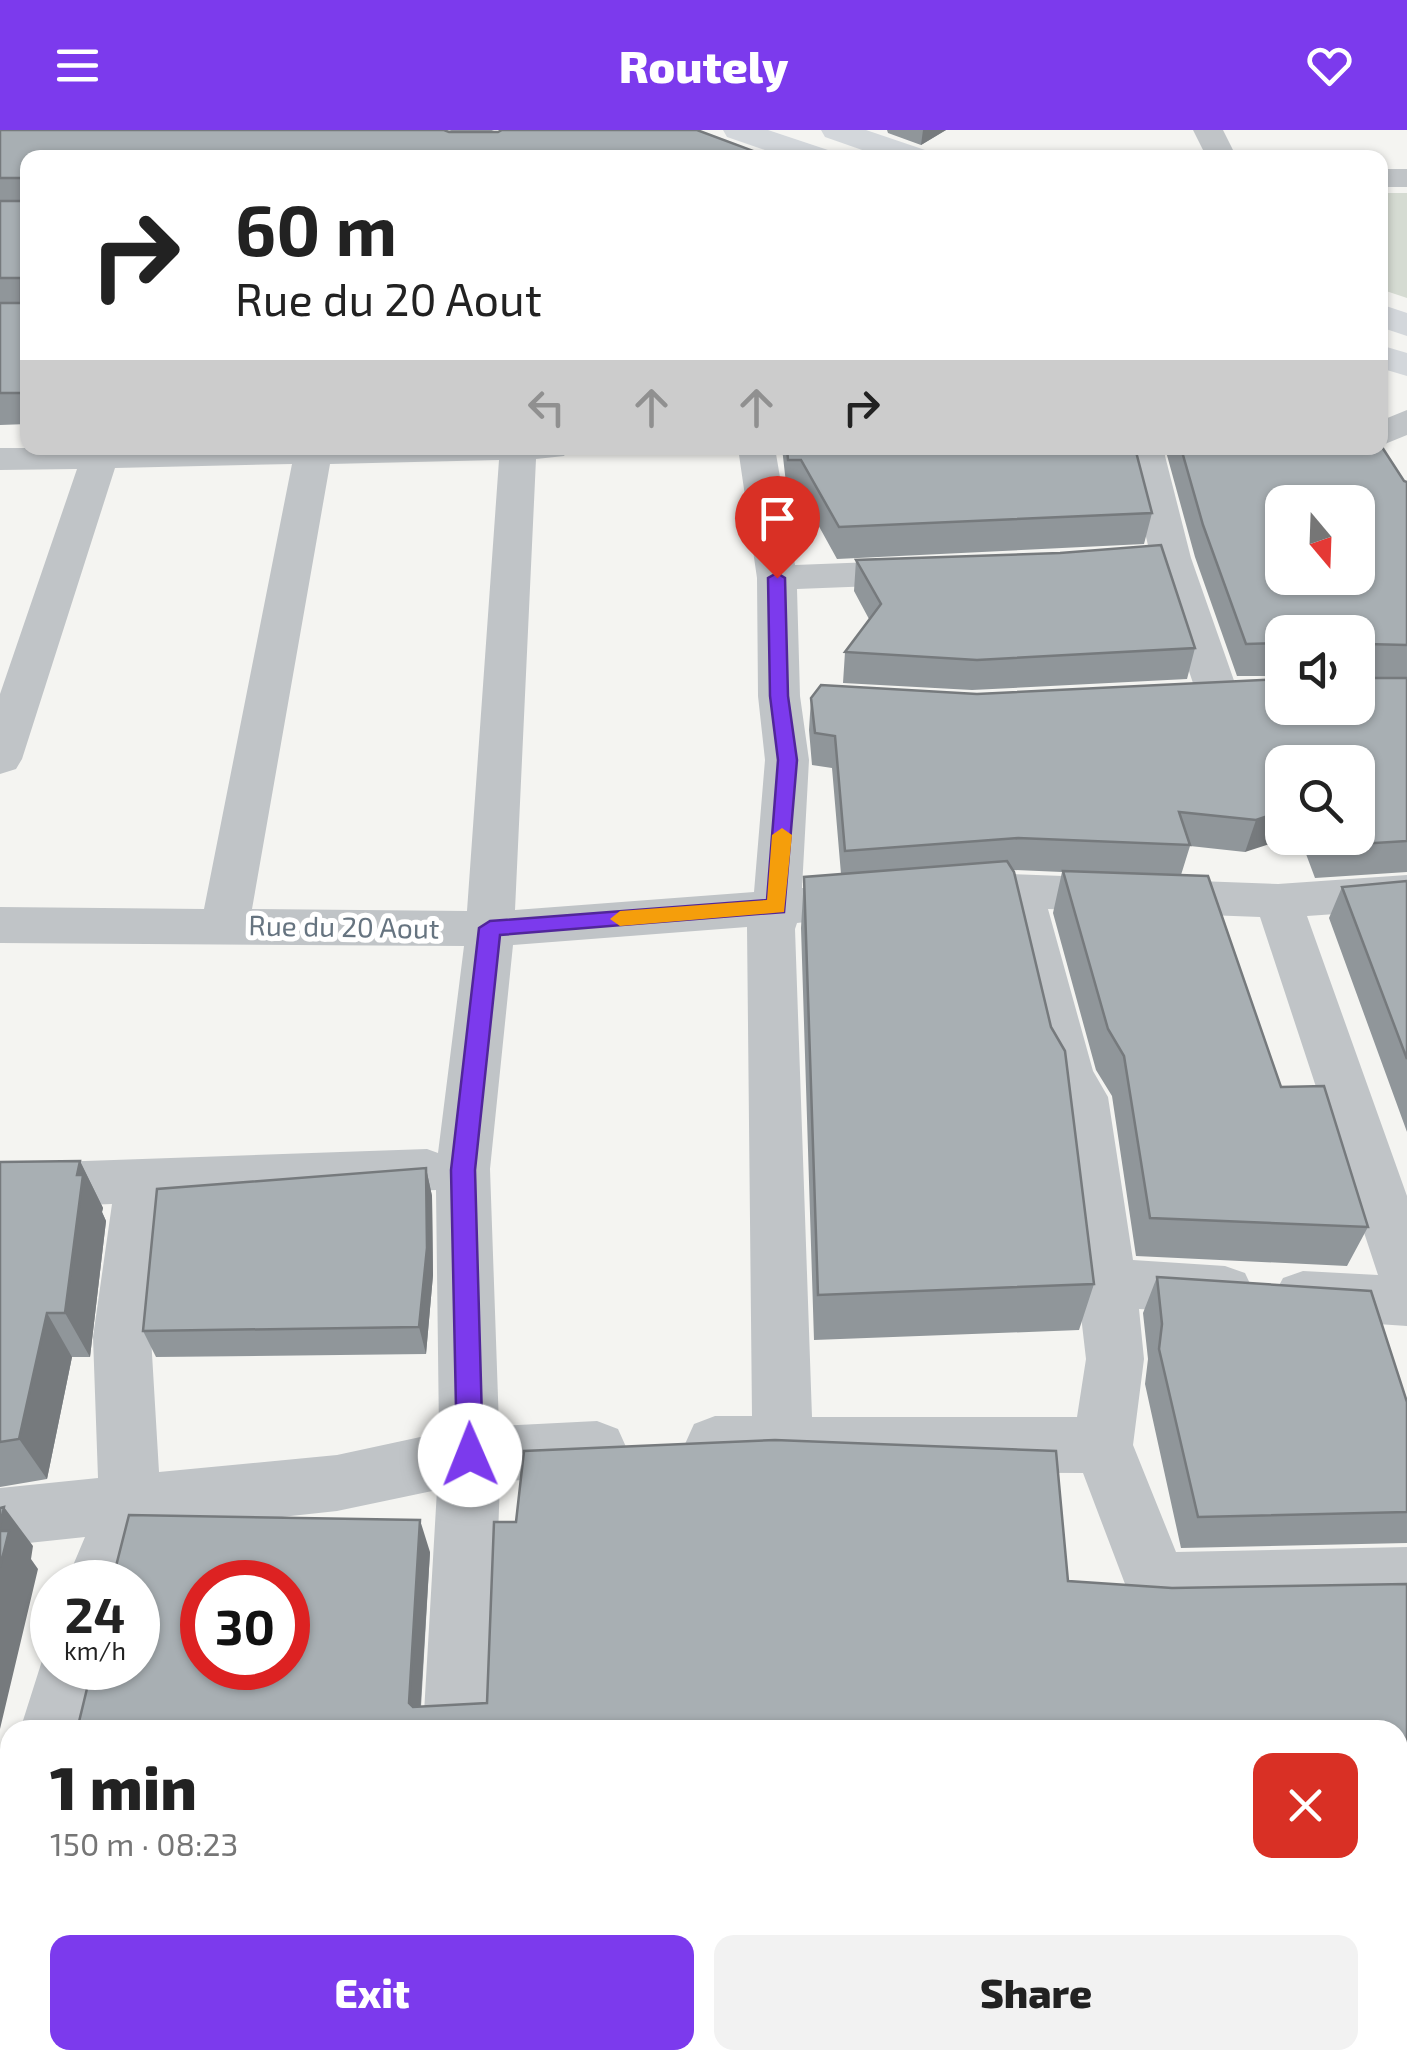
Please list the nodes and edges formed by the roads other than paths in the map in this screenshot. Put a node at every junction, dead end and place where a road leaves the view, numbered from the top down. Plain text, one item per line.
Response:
1 (738, 130) edge
2 (836, 130) edge
3 (797, 150) edge
4 (894, 150) edge
5 (153, 455) edge
6 (311, 455) edge
7 (535, 455) edge
8 (757, 455) edge
9 (1146, 455) edge
10 (100, 456) junction
11 (0, 460) edge
12 (1171, 558) junction
13 (1130, 563) edge
14 (955, 571) edge
15 (777, 578) junction
16 (1216, 693) edge
17 (0, 759) edge
18 (1012, 891) junction
19 (1407, 892) edge
20 (1278, 901) junction
21 (777, 907) junction
22 (225, 924) junction
23 (0, 925) edge
24 (490, 928) junction
25 (463, 1170) junction
26 (142, 1182) junction
27 (0, 1186) edge
28 (1407, 1276) edge
29 (1108, 1283) junction
30 (1407, 1301) edge
31 (783, 1441) junction
32 (1103, 1445) junction
33 (470, 1455) junction
34 (130, 1504) junction
35 (0, 1518) edge
36 (107, 1560) edge
37 (1407, 1578) edge
38 (64, 1690) edge
39 (57, 1720) edge
40 (457, 1720) edge

1 - 3 main road
2 - 4 main road
5 - 10 street
6 - 22 street
7 - 24 street
8 - 15 street
9 - 12 street
10 - 11 street
10 - 17 street
12 - 13 street
12 - 16 street
14 - 15 street
15 - 21 street
18 - 20 street, Rue du 20 Aout
18 - 21 street, Rue du 20 Aout
18 - 29 street
19 - 20 street, Rue du 20 Aout
20 - 28 street
21 - 24 street, Rue du 20 Aout
21 - 31 street
22 - 23 street, Rue du 20 Aout
22 - 24 street, Rue du 20 Aout
24 - 25 street
25 - 26 street
25 - 33 street
26 - 27 street
26 - 34 street
29 - 30 street
29 - 32 street
31 - 32 street
31 - 33 street
32 - 37 street
33 - 34 street
33 - 40 street
34 - 35 street
34 - 36 street
38 - 39 street

